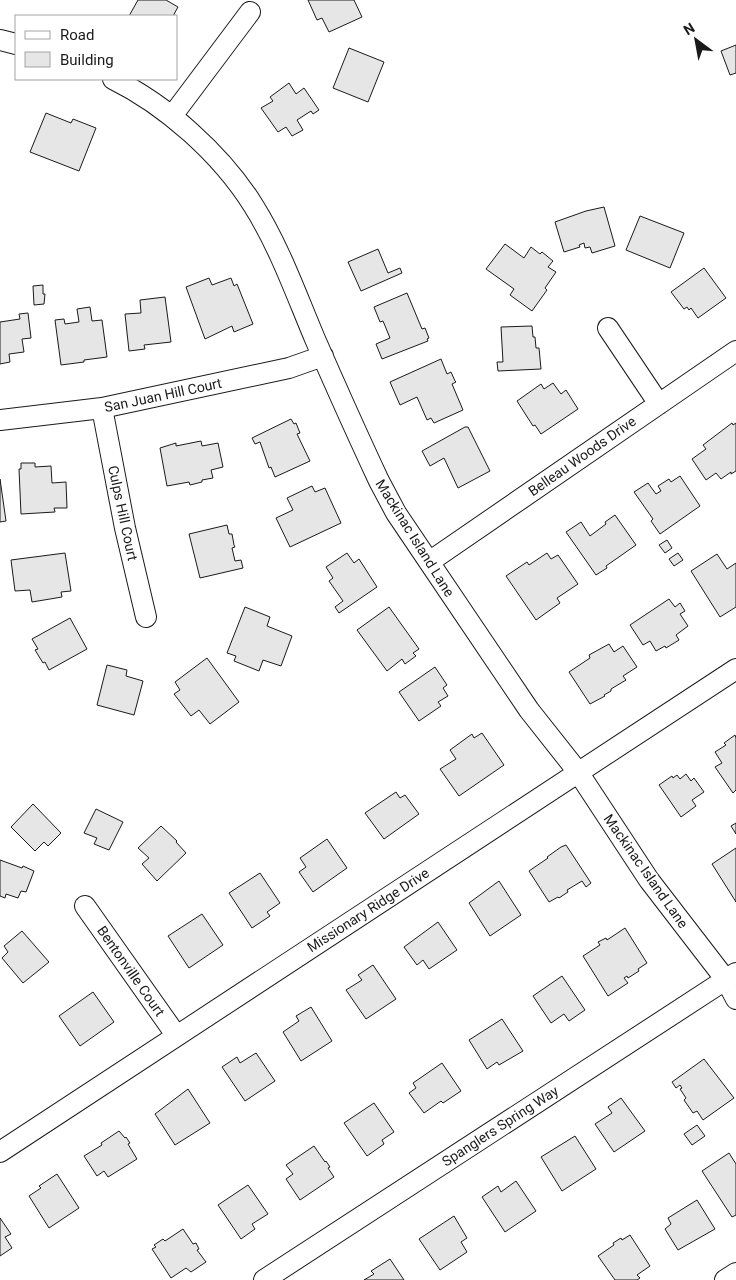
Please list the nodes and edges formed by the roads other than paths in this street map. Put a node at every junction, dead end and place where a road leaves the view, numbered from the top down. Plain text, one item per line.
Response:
1 (250, 12) dead end
2 (0, 40) edge
3 (15, 44) edge
4 (115, 80) edge
5 (172, 116) junction
6 (608, 328) dead end
7 (736, 351) edge
8 (323, 356) junction
9 (659, 404) junction
10 (102, 408) junction
11 (0, 420) edge
12 (429, 562) junction
13 (146, 617) dead end
14 (736, 669) edge
15 (578, 772) junction
16 (86, 906) dead end
17 (731, 976) edge
18 (736, 999) edge
19 (176, 1036) junction
20 (0, 1152) edge
21 (736, 1273) edge
22 (264, 1280) edge
23 (725, 1280) edge

1 - 5 street
2 - 3 street
4 - 5 street, Mackinac Island Lane
5 - 8 street, Mackinac Island Lane
6 - 9 street
7 - 9 street, Belleau Woods Drive
8 - 10 street, San Juan Hill Court
8 - 12 street, Mackinac Island Lane
9 - 12 street, Belleau Woods Drive
10 - 11 street, San Juan Hill Court
10 - 13 street, Culps Hill Court
12 - 15 street, Mackinac Island Lane
14 - 15 street, Missionary Ridge Drive
15 - 17 street, Mackinac Island Lane
15 - 19 street, Missionary Ridge Drive
16 - 19 street, Bentonville Court
17 - 18 street, Mackinac Island Lane
17 - 22 street, Spanglers Spring Way
19 - 20 street, Missionary Ridge Drive
21 - 23 street

